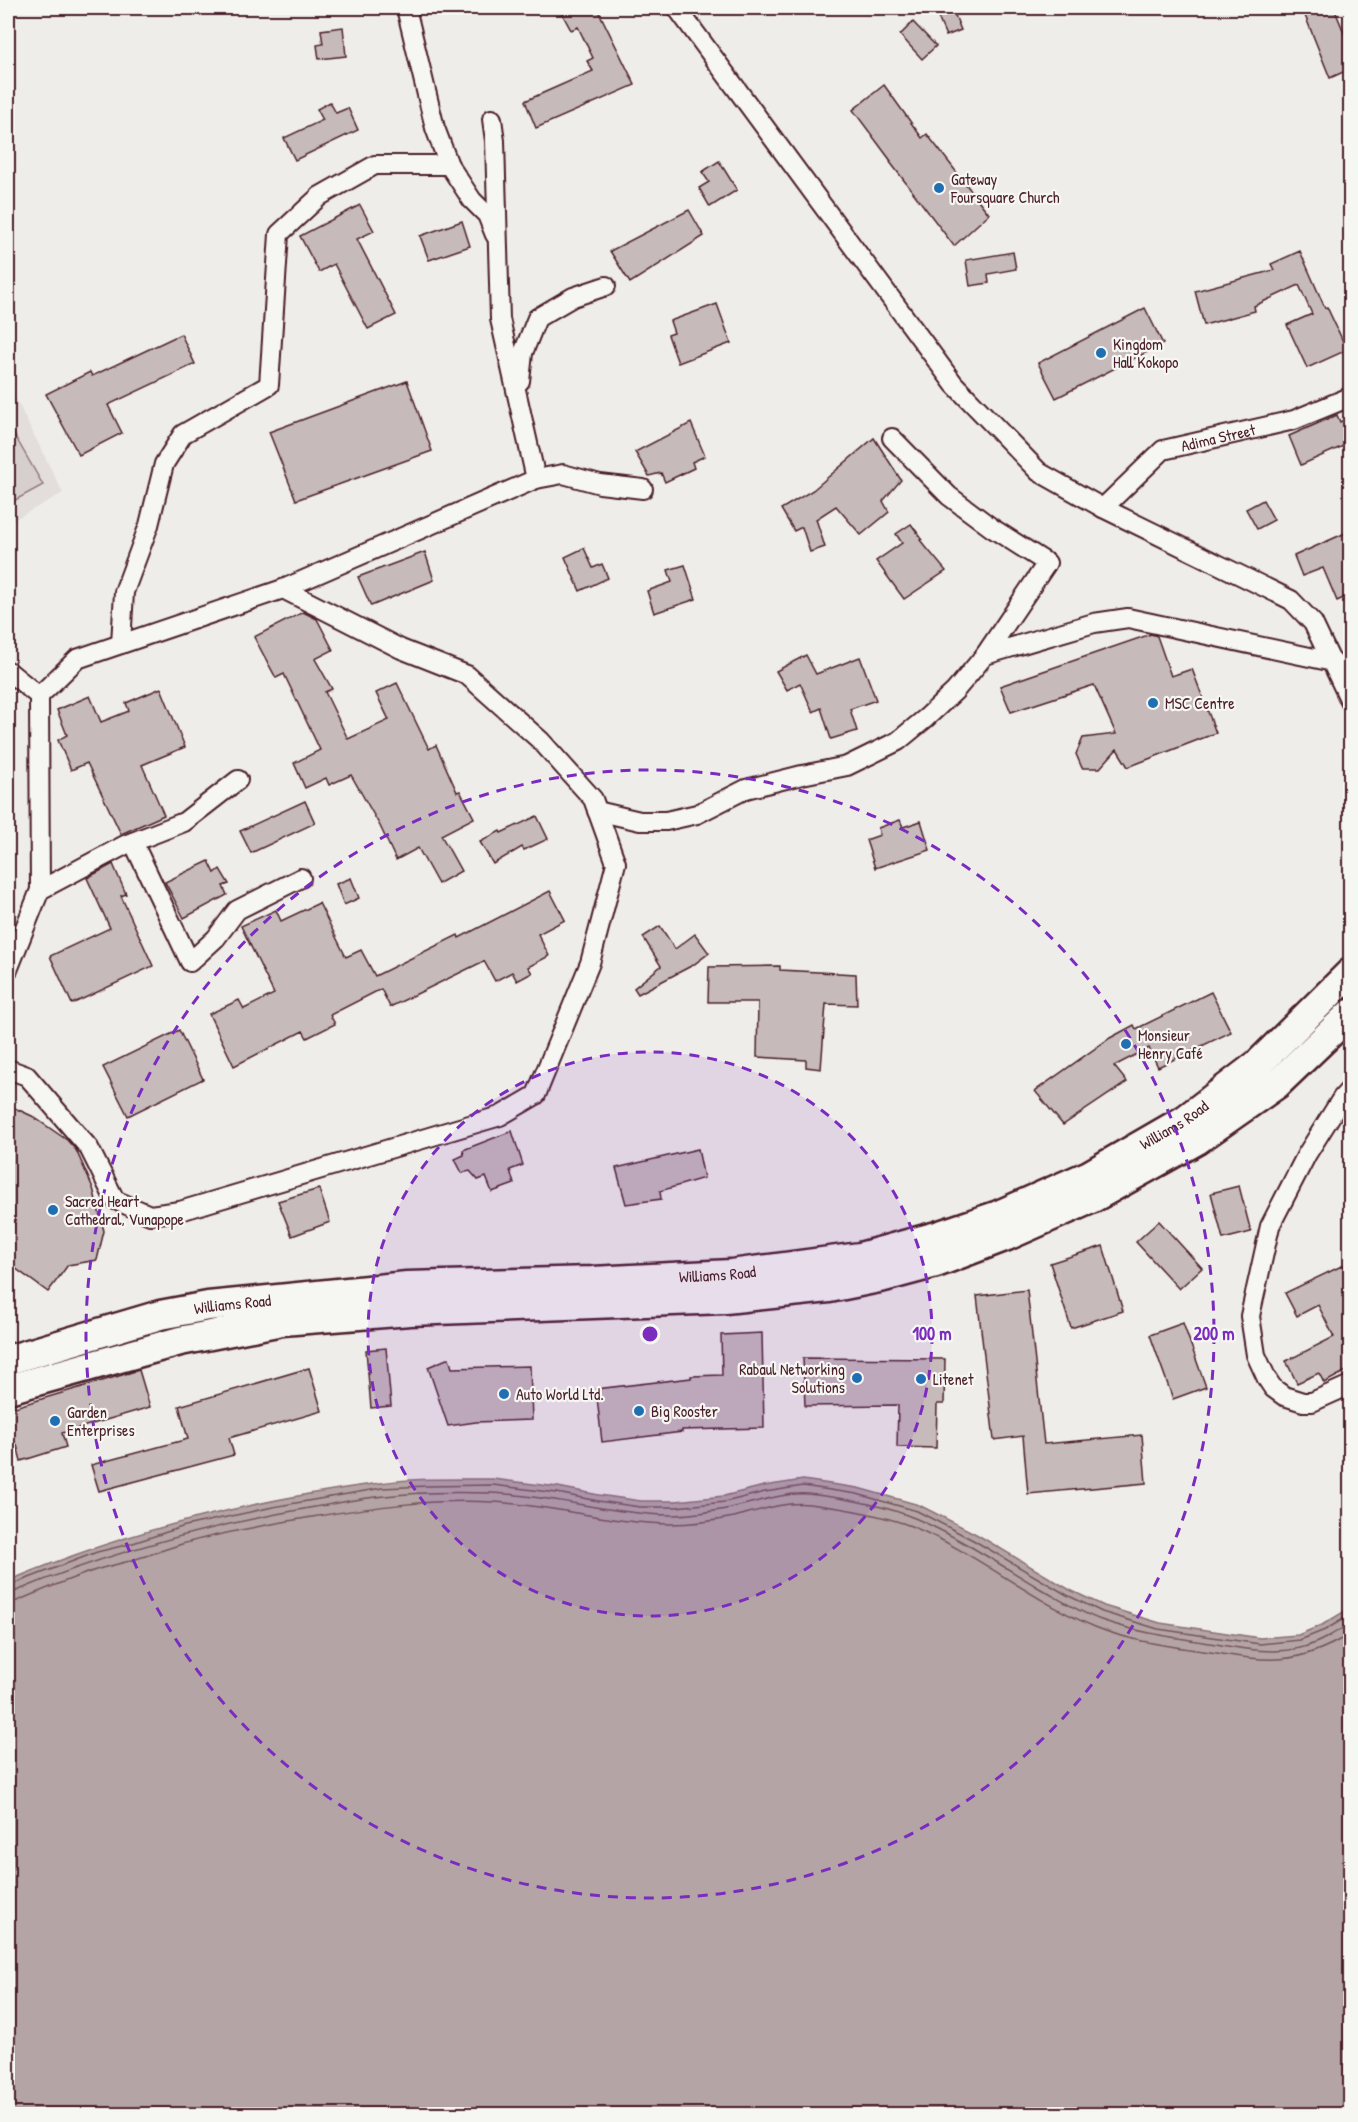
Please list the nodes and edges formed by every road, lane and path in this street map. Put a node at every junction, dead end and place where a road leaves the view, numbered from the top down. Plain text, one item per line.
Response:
1 (406, 8) edge
2 (677, 8) edge
3 (492, 118) dead end
4 (449, 165) junction
5 (498, 245) junction
6 (606, 286) dead end
7 (518, 394) junction
8 (1350, 397) edge
9 (892, 438) dead end
10 (536, 479) junction
11 (643, 489) dead end
12 (1103, 508) junction
13 (283, 589) junction
14 (121, 644) junction
15 (985, 655) junction
16 (1333, 662) junction
17 (8, 671) edge
18 (39, 696) junction
19 (1350, 701) edge
20 (238, 780) dead end
21 (597, 811) junction
22 (133, 842) junction
23 (302, 878) dead end
24 (39, 890) junction
25 (8, 970) edge
26 (1350, 973) edge
27 (1350, 1014) edge
28 (8, 1069) edge
29 (1350, 1089) edge
30 (8, 1360) edge
31 (1350, 1385) edge
32 (8, 1389) edge

1 - 4 street
2 - 12 street
3 - 5 street
4 - 5 street
4 - 14 street
5 - 7 street
6 - 7 street
7 - 10 street
8 - 12 street, Adima Street
9 - 15 street
10 - 11 street
10 - 13 street
12 - 16 street
13 - 14 street
13 - 21 street
14 - 18 street
15 - 16 street
15 - 21 street
16 - 19 street
17 - 18 street
18 - 24 street
20 - 22 street
21 - 28 street
22 - 23 street
22 - 24 street
24 - 25 street
26 - 30 main road, Williams Road
27 - 32 main road, Williams Road
29 - 31 street

